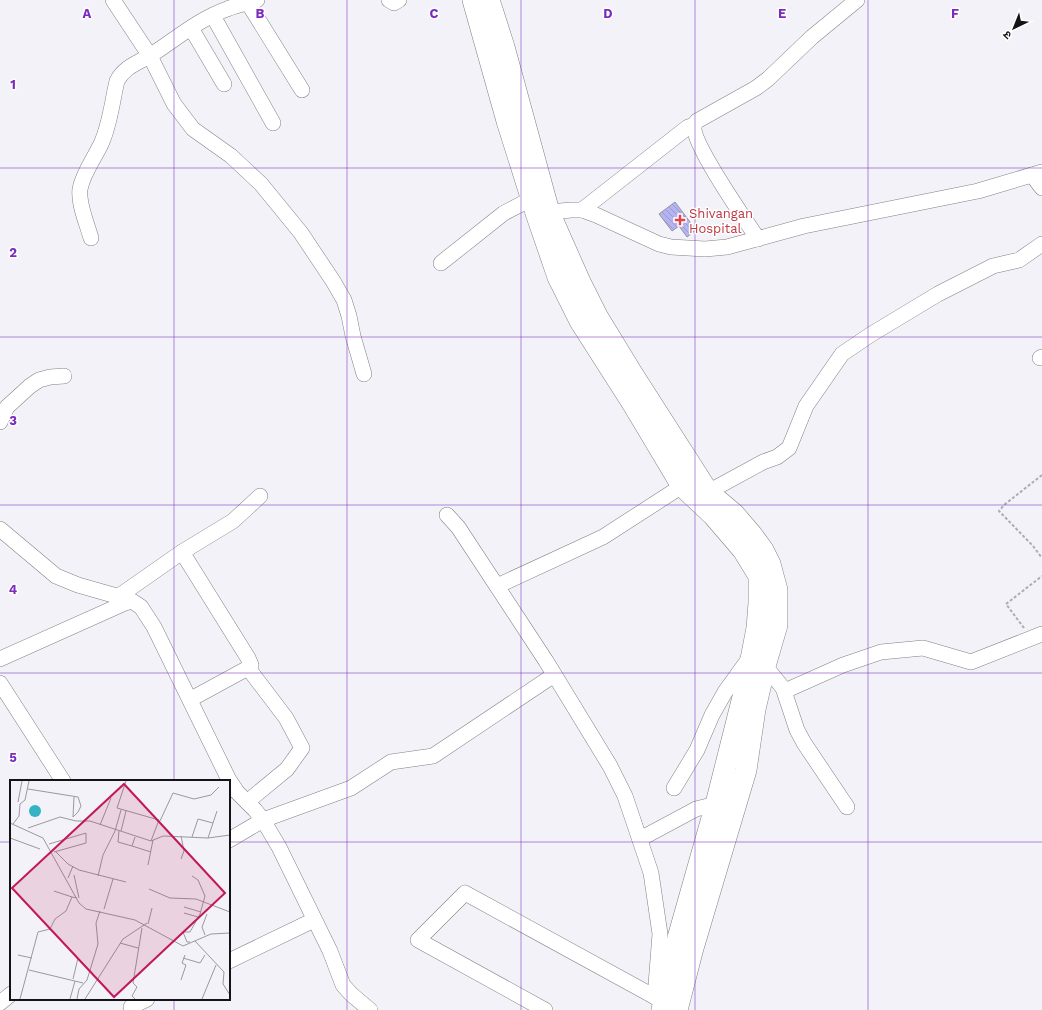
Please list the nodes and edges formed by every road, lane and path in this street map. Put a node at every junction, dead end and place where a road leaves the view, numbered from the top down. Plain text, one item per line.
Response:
1 (113, 0) edge
2 (389, 0) edge
3 (399, 0) edge
4 (473, 0) edge
5 (489, 0) edge
6 (857, 0) edge
7 (253, 1) edge
8 (213, 16) junction
9 (191, 28) junction
10 (150, 56) junction
11 (224, 84) dead end
12 (302, 90) dead end
13 (273, 123) dead end
14 (694, 125) junction
15 (1037, 173) edge
16 (1042, 188) edge
17 (538, 208) junction
18 (582, 210) junction
19 (91, 238) dead end
20 (758, 239) junction
21 (1042, 244) edge
22 (441, 264) dead end
23 (364, 374) dead end
24 (64, 376) dead end
25 (0, 422) edge
26 (1042, 475) edge
27 (682, 486) junction
28 (708, 492) junction
29 (260, 496) dead end
30 (447, 515) dead end
31 (0, 529) edge
32 (182, 552) junction
33 (1042, 558) edge
34 (1042, 576) edge
35 (497, 586) junction
36 (125, 598) junction
37 (1026, 632) dead end
38 (1042, 634) edge
39 (0, 659) edge
40 (759, 659) junction
41 (248, 668) junction
42 (554, 675) junction
43 (0, 683) edge
44 (783, 688) junction
45 (190, 699) junction
46 (62, 780) edge
47 (229, 780) edge
48 (230, 782) edge
49 (674, 788) dead end
50 (238, 797) edge
51 (716, 804) junction
52 (847, 807) dead end
53 (263, 820) junction
54 (230, 839) edge
55 (640, 839) junction
56 (314, 920) junction
57 (230, 961) edge
58 (10, 995) edge
59 (145, 1000) edge
60 (0, 1003) edge
61 (665, 1004) edge
62 (131, 1007) dead end
63 (370, 1010) edge
64 (545, 1010) edge

1 - 10 street
2 - 3 street
4 - 17 highway
5 - 17 highway
6 - 14 street
7 - 8 street
7 - 12 street
8 - 9 street
8 - 13 street
9 - 10 street
9 - 11 street
10 - 19 street
10 - 23 street
14 - 18 street
14 - 20 street
15 - 16 street
15 - 20 street
17 - 18 street
17 - 22 street
17 - 27 highway
17 - 28 highway
18 - 20 street
21 - 28 street
24 - 25 street
26 - 33 path
27 - 35 street
27 - 40 highway
28 - 40 highway
29 - 32 street
30 - 35 street
31 - 36 street
32 - 36 street
32 - 41 street
34 - 37 path
35 - 42 street
36 - 39 street
36 - 45 street
38 - 44 street
40 - 44 street
40 - 49 street
40 - 51 highway
40 - 61 highway
41 - 45 street
41 - 50 street
42 - 53 street
42 - 55 street
43 - 46 street
44 - 52 street
45 - 47 street
48 - 50 street
50 - 53 street
51 - 55 street
51 - 61 highway
53 - 54 street
53 - 56 street
55 - 61 street
56 - 57 street
56 - 63 street
58 - 60 street
59 - 62 street
61 - 64 street

